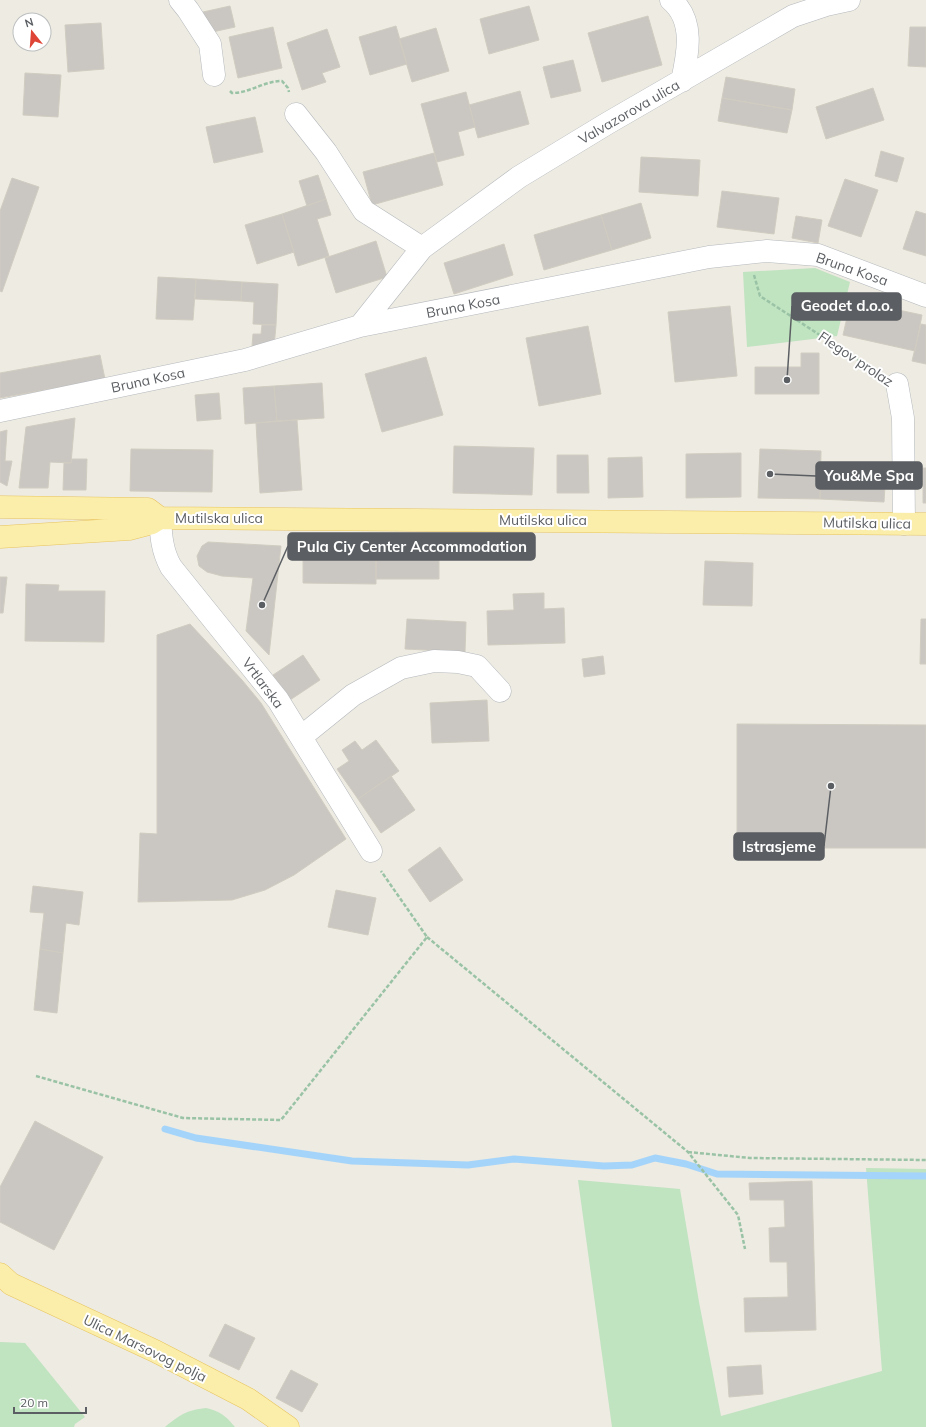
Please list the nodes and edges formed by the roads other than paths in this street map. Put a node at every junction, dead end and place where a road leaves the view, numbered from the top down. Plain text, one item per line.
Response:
1 (180, 0) edge
2 (671, 0) edge
3 (849, 0) edge
4 (214, 75) road end
5 (682, 81) junction
6 (296, 114) road end
7 (422, 248) junction
8 (926, 296) edge
9 (360, 326) junction
10 (897, 384) road end
11 (0, 411) edge
12 (0, 507) edge
13 (160, 518) junction
14 (904, 524) junction
15 (926, 524) edge
16 (0, 537) edge
17 (500, 691) dead end
18 (301, 737) junction
19 (371, 851) road end
20 (0, 1274) edge
21 (288, 1427) edge

1 - 4 street
2 - 5 street
3 - 5 street, Valvazorova ulica
5 - 7 street, Valvazorova ulica
6 - 7 street
7 - 9 street, Valvazorova ulica
8 - 9 street, Bruna Kosa
9 - 11 street, Bruna Kosa
10 - 14 street, Flegov prolaz
12 - 13 main road, Mutilska ulica
13 - 14 main road, Mutilska ulica
13 - 16 main road, Mutilska ulica
13 - 18 street, Vrtlarska
14 - 15 main road, Mutilska ulica
17 - 18 street
18 - 19 street, Vrtlarska
20 - 21 main road, Ulica Marsovog polja

